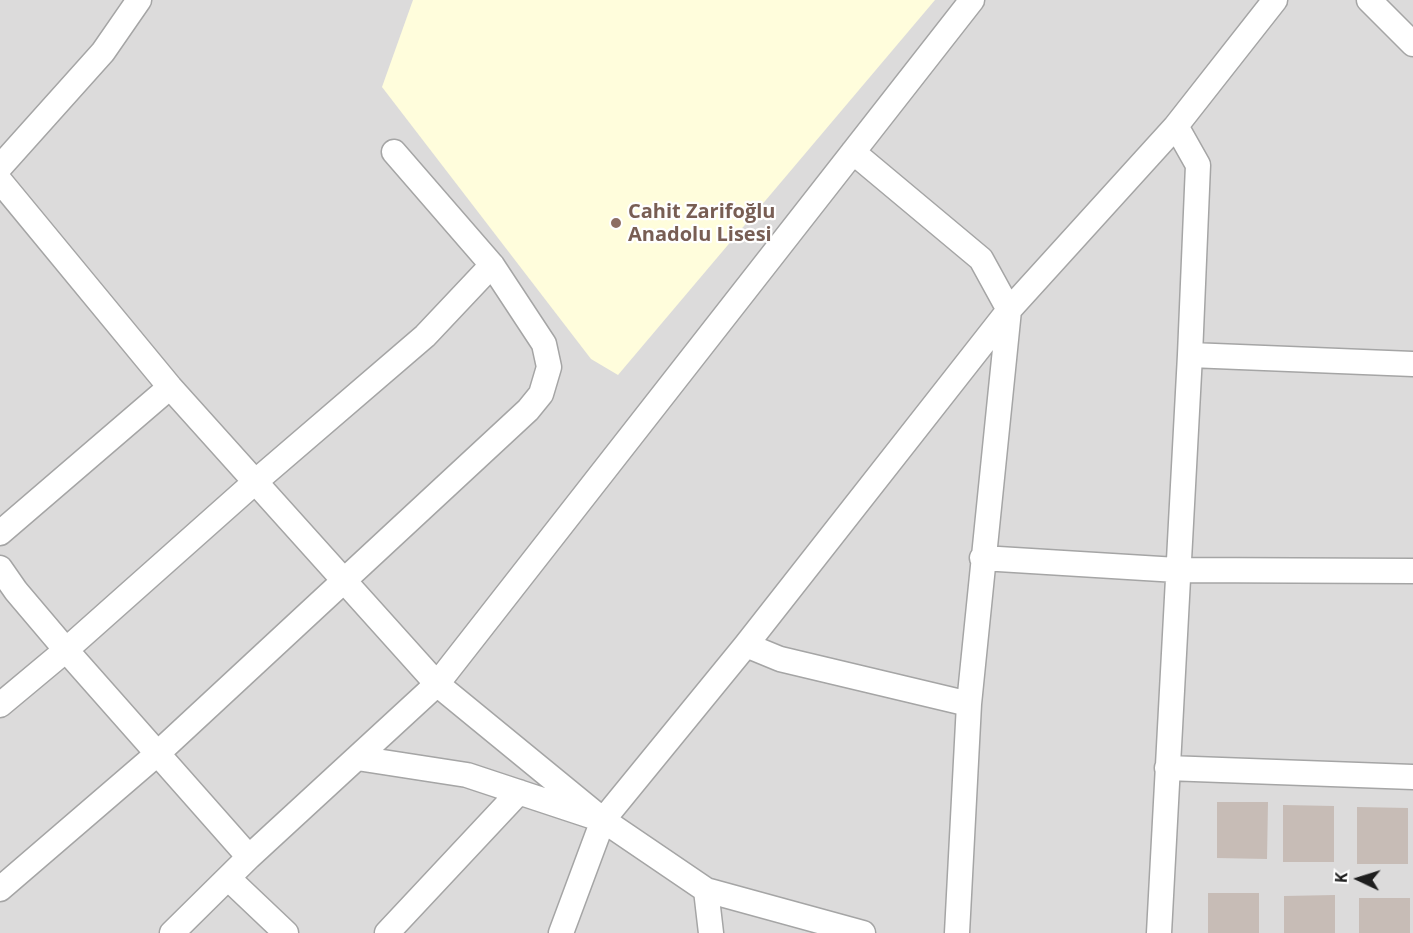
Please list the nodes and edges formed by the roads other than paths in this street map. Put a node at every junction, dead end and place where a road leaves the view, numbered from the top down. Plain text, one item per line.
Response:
1 (139, 0) edge
2 (972, 0) edge
3 (1275, 0) edge
4 (1369, 0) edge
5 (1413, 44) edge
6 (1176, 126) junction
7 (394, 152) dead end
8 (853, 152) junction
9 (0, 168) edge
10 (0, 181) edge
11 (492, 265) junction
12 (1009, 310) junction
13 (1413, 348) edge
14 (1190, 355) junction
15 (1413, 364) edge
16 (170, 387) junction
17 (255, 482) junction
18 (0, 533) edge
19 (982, 558) junction
20 (0, 568) edge
21 (1177, 570) junction
22 (1413, 571) edge
23 (344, 581) junction
24 (746, 645) junction
25 (66, 650) junction
26 (436, 684) junction
27 (969, 704) junction
28 (0, 705) edge
29 (157, 754) junction
30 (357, 758) junction
31 (1167, 768) junction
32 (1413, 777) edge
33 (519, 792) junction
34 (603, 820) junction
35 (249, 857) junction
36 (228, 878) junction
37 (0, 889) edge
38 (706, 890) junction
39 (172, 933) edge
40 (286, 933) edge
41 (387, 933) edge
42 (561, 933) edge
43 (711, 933) edge
44 (863, 933) edge
45 (957, 933) edge
46 (1159, 933) edge

1 - 9 street
2 - 8 street
3 - 6 street
4 - 5 street
6 - 12 street
6 - 14 street
7 - 11 street
8 - 12 street
8 - 26 street
10 - 16 street
11 - 17 street
11 - 23 street
12 - 19 street
12 - 24 street
13 - 15 street
14 - 15 street
14 - 21 street
16 - 17 street
16 - 18 street
17 - 23 street
17 - 25 street
19 - 21 street
19 - 27 street
20 - 25 street
21 - 22 street
21 - 31 street
23 - 26 street
23 - 29 street
24 - 27 street
24 - 34 street
25 - 28 street
25 - 29 street
26 - 30 street
26 - 34 street
27 - 45 street
29 - 35 street
29 - 37 street
30 - 33 street
30 - 35 street
31 - 32 street
31 - 46 street
33 - 34 street
33 - 41 street
34 - 38 street
34 - 42 street
35 - 36 street
36 - 39 street
36 - 40 street
38 - 43 street
38 - 44 street

